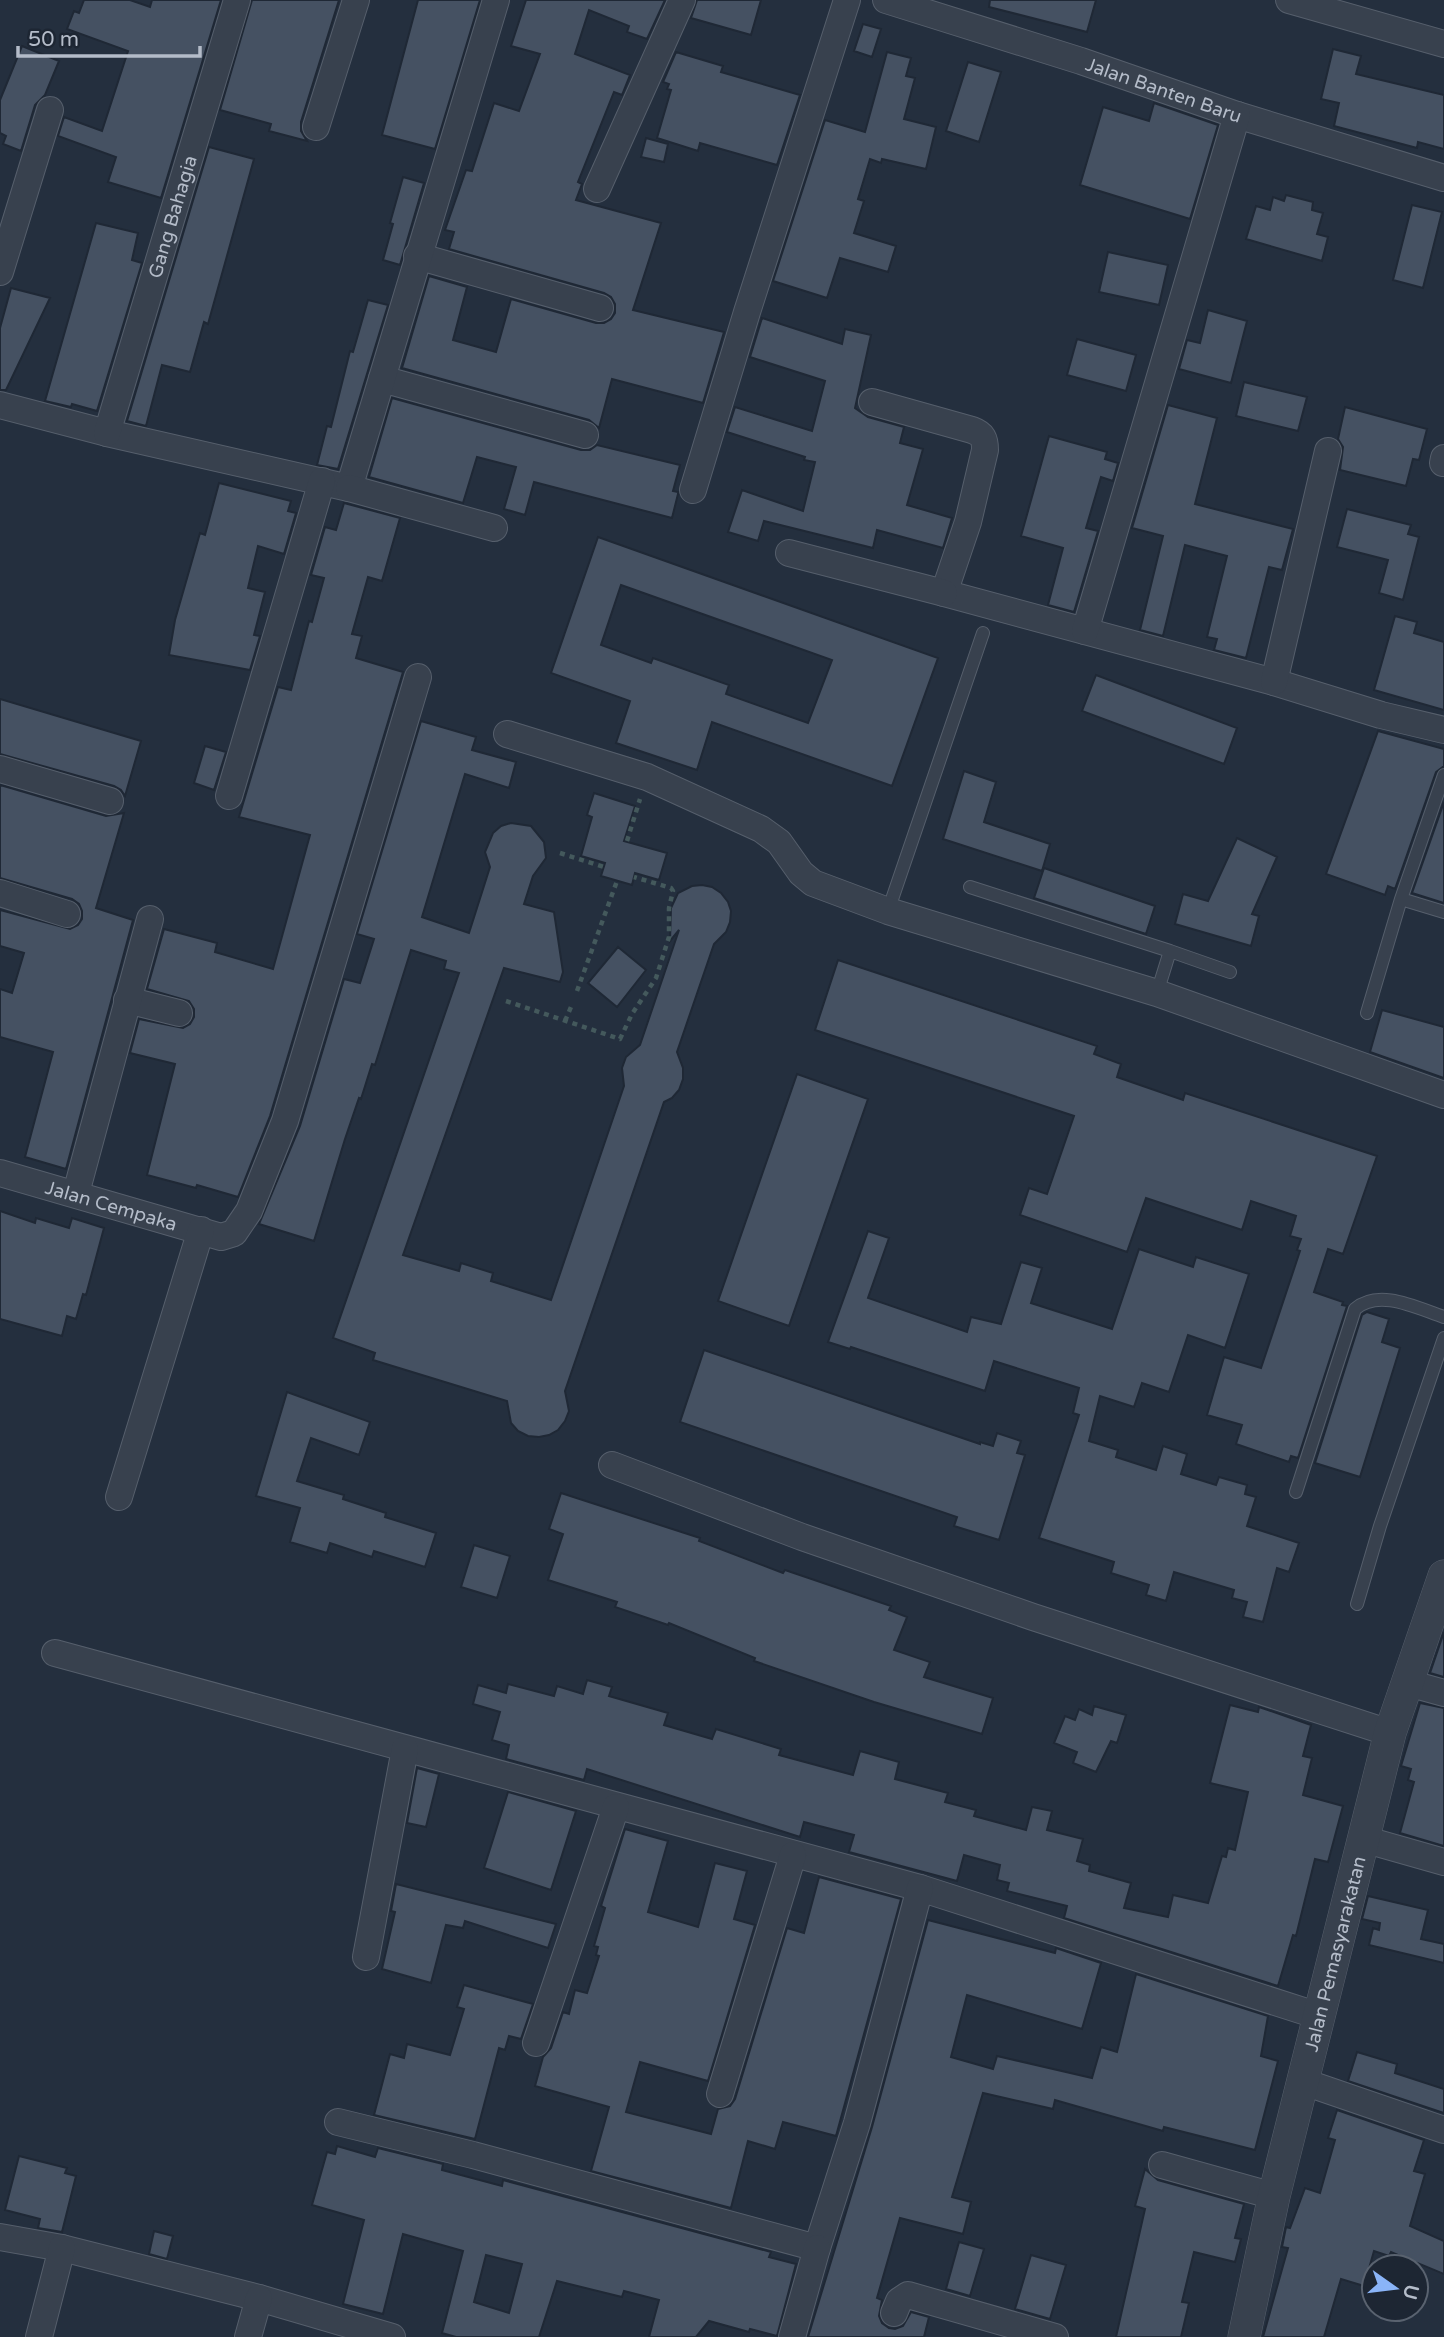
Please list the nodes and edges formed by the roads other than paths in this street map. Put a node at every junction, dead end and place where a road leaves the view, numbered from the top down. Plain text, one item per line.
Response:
1 (237, 0) edge
2 (356, 0) edge
3 (495, 0) edge
4 (681, 0) edge
5 (847, 0) edge
6 (886, 0) edge
7 (1289, 0) edge
8 (1444, 44) edge
9 (50, 110) dead end
10 (1237, 115) junction
11 (316, 127) dead end
12 (1444, 178) edge
13 (597, 189) dead end
14 (417, 256) junction
15 (0, 272) edge
16 (600, 308) dead end
17 (382, 379) junction
18 (872, 402) dead end
19 (0, 405) edge
20 (107, 433) junction
21 (585, 435) dead end
22 (1328, 452) dead end
23 (322, 481) junction
24 (349, 488) junction
25 (693, 490) dead end
26 (494, 528) dead end
27 (789, 553) dead end
28 (944, 593) junction
29 (1086, 631) junction
30 (983, 633) dead end
31 (418, 677) dead end
32 (1274, 682) junction
33 (1444, 730) edge
34 (507, 734) dead end
35 (0, 769) edge
36 (1444, 775) edge
37 (229, 796) dead end
38 (110, 801) dead end
39 (970, 887) dead end
40 (0, 893) edge
41 (1401, 899) junction
42 (888, 911) junction
43 (1444, 912) edge
44 (67, 914) dead end
45 (150, 919) dead end
46 (1170, 951) junction
47 (1230, 972) dead end
48 (1157, 993) junction
49 (127, 1000) junction
50 (178, 1013) dead end
51 (1367, 1013) dead end
52 (1444, 1095) edge
53 (0, 1173) edge
54 (76, 1193) junction
55 (211, 1234) junction
56 (1444, 1317) edge
57 (1444, 1338) edge
58 (612, 1465) dead end
59 (1296, 1492) dead end
60 (119, 1497) dead end
61 (1444, 1576) edge
62 (1357, 1604) dead end
63 (55, 1653) dead end
64 (1408, 1683) junction
65 (1444, 1693) edge
66 (1391, 1733) junction
67 (405, 1749) junction
68 (616, 1807) junction
69 (1363, 1839) junction
70 (793, 1855) junction
71 (1444, 1862) edge
72 (920, 1888) junction
73 (366, 1957) dead end
74 (1319, 2016) junction
75 (536, 2043) dead end
76 (1304, 2082) junction
77 (720, 2094) dead end
78 (338, 2122) dead end
79 (1444, 2130) edge
80 (1162, 2165) dead end
81 (1274, 2196) junction
82 (0, 2237) edge
83 (62, 2248) junction
84 (817, 2248) junction
85 (259, 2298) junction
86 (894, 2313) dead end
87 (38, 2337) edge
88 (248, 2337) edge
89 (392, 2337) edge
90 (792, 2337) edge
91 (1055, 2337) edge
92 (1244, 2337) edge

1 - 20 street, Gang Bahagia
2 - 11 street
3 - 14 street
4 - 13 street
5 - 25 street
6 - 10 street, Jalan Banten Baru
7 - 8 street
9 - 15 street
10 - 12 street, Jalan Banten Baru
10 - 29 street
14 - 16 street
14 - 17 street
17 - 21 street
17 - 24 street
18 - 28 street
19 - 20 street
20 - 23 street
22 - 32 street
23 - 24 street
23 - 37 street
24 - 26 street
27 - 28 street
28 - 29 street
29 - 32 street
30 - 42 lane
31 - 55 street
32 - 33 street
34 - 42 street
35 - 38 street
36 - 41 lane
39 - 46 lane
40 - 44 street
41 - 43 lane
41 - 51 lane
42 - 48 street
45 - 49 street
46 - 47 lane
46 - 48 lane
48 - 52 street
49 - 50 street
49 - 54 street
53 - 54 street, Jalan Cempaka
54 - 55 street, Jalan Cempaka
55 - 60 street
56 - 59 lane
57 - 62 lane
58 - 66 street
61 - 64 street, Jalan Pemasyarakatan
63 - 67 street
64 - 65 street
64 - 66 street, Jalan Pemasyarakatan
66 - 69 street, Jalan Pemasyarakatan
67 - 68 street
67 - 73 street
68 - 70 street
68 - 75 street
69 - 71 street
69 - 74 street, Jalan Pemasyarakatan
70 - 72 street
70 - 77 street
72 - 74 street
72 - 84 street
74 - 76 street, Jalan Pemasyarakatan
76 - 79 street
76 - 81 street, Jalan Pemasyarakatan
78 - 84 street
80 - 81 street
81 - 92 street, Jalan Pemasyarakatan
82 - 83 street
83 - 85 street
83 - 87 street
84 - 90 street
85 - 88 street
85 - 89 street
86 - 91 street

